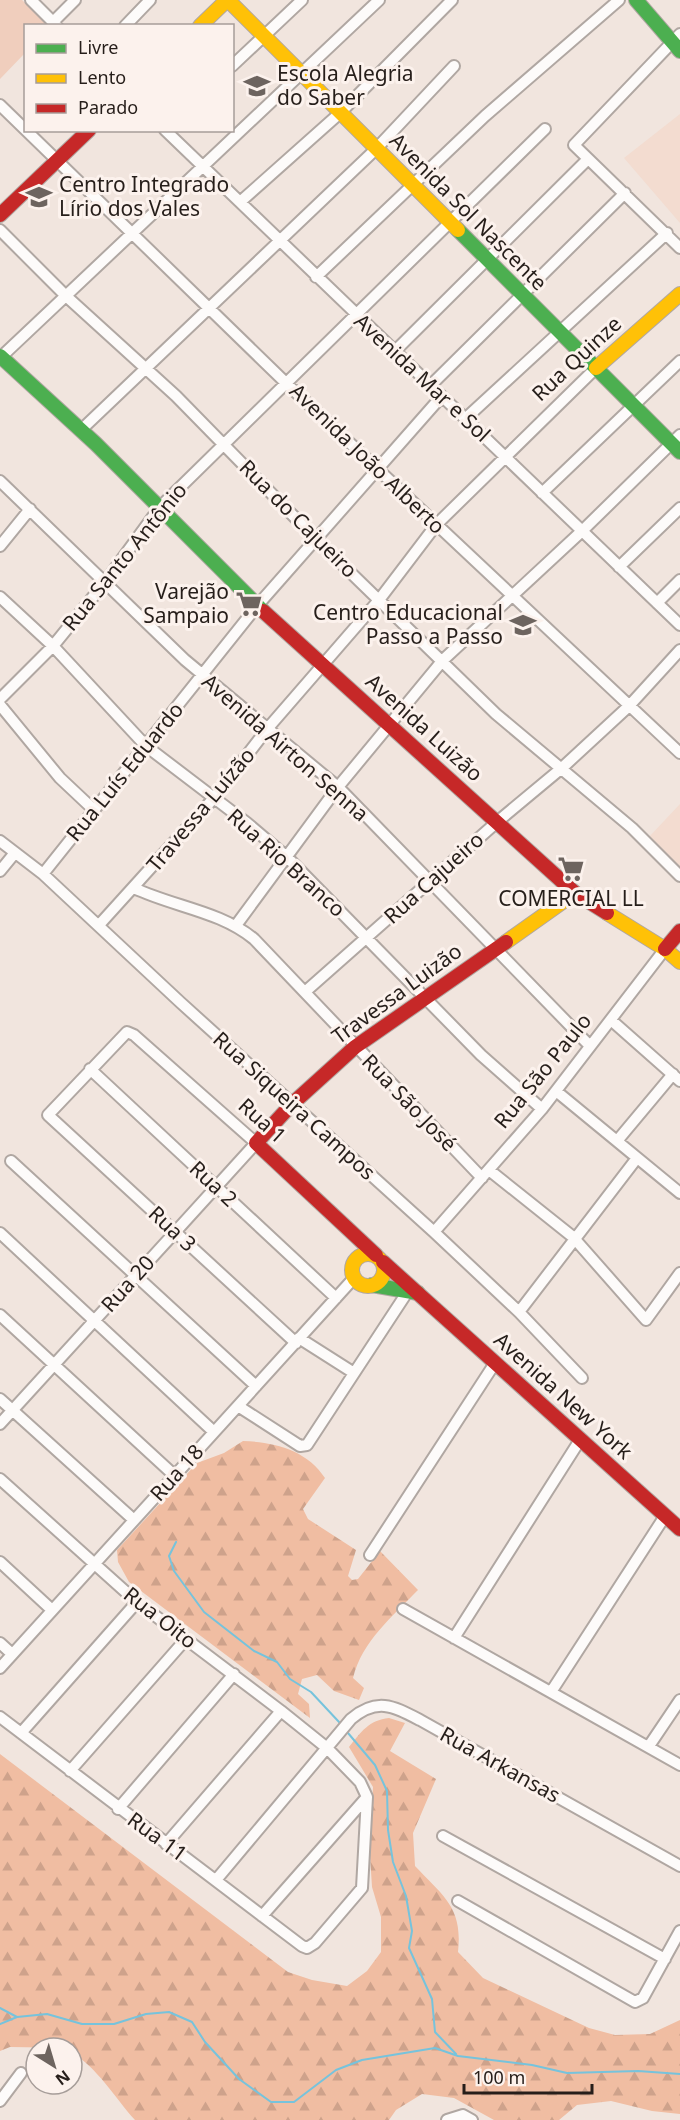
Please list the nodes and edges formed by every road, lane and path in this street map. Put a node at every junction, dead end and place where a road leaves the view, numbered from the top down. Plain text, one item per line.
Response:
1 (31, 0) edge
2 (75, 0) edge
3 (150, 0) edge
4 (228, 0) edge
5 (302, 0) edge
6 (379, 0) edge
7 (452, 0) edge
8 (619, 0) edge
9 (636, 0) edge
10 (55, 24) edge
11 (127, 24) edge
12 (202, 24) edge
13 (264, 36) junction
14 (677, 42) edge
15 (234, 64) edge
16 (454, 66) dead end
17 (302, 75) junction
18 (0, 98) edge
19 (0, 105) edge
20 (340, 113) junction
21 (24, 121) edge
22 (24, 129) edge
23 (545, 129) dead end
24 (27, 132) edge
25 (35, 132) edge
26 (87, 132) edge
27 (167, 132) edge
28 (376, 149) junction
29 (588, 159) junction
30 (59, 160) junction
31 (204, 167) junction
32 (412, 185) junction
33 (625, 193) junction
34 (240, 202) junction
35 (0, 215) edge
36 (450, 223) junction
37 (0, 230) edge
38 (667, 233) junction
39 (134, 234) junction
40 (279, 241) junction
41 (680, 248) edge
42 (486, 259) junction
43 (316, 277) junction
44 (680, 294) edge
45 (522, 295) junction
46 (66, 296) junction
47 (208, 308) junction
48 (356, 316) junction
49 (560, 332) junction
50 (394, 352) junction
51 (0, 357) edge
52 (680, 362) edge
53 (147, 368) junction
54 (596, 368) junction
55 (287, 384) junction
56 (430, 386) junction
57 (441, 397) junction
58 (633, 405) junction
59 (465, 419) junction
60 (81, 430) junction
61 (677, 443) edge
62 (223, 444) junction
63 (504, 456) junction
64 (379, 468) junction
65 (0, 481) edge
66 (542, 493) junction
67 (160, 507) junction
68 (680, 508) edge
69 (30, 509) junction
70 (436, 525) junction
71 (582, 531) junction
72 (315, 538) junction
73 (0, 546) edge
74 (619, 567) junction
75 (680, 579) edge
76 (106, 581) junction
77 (511, 596) junction
78 (0, 597) edge
79 (379, 600) junction
80 (657, 603) junction
81 (257, 606) junction
82 (680, 626) edge
83 (52, 646) junction
84 (680, 650) edge
85 (443, 660) junction
86 (324, 665) junction
87 (202, 675) junction
88 (0, 699) edge
89 (0, 705) edge
90 (629, 706) junction
91 (389, 723) junction
92 (268, 728) junction
93 (146, 746) junction
94 (680, 753) edge
95 (563, 767) junction
96 (338, 787) junction
97 (213, 799) junction
98 (94, 810) junction
99 (497, 822) junction
100 (0, 841) edge
101 (14, 854) junction
102 (287, 857) junction
103 (0, 871) edge
104 (43, 874) junction
105 (680, 876) edge
106 (428, 882) junction
107 (134, 888) junction
108 (574, 893) junction
109 (237, 924) junction
110 (99, 926) junction
111 (680, 932) edge
112 (367, 938) junction
113 (496, 948) junction
114 (665, 949) junction
115 (680, 962) edge
116 (306, 991) junction
117 (424, 997) junction
118 (611, 1020) junction
119 (590, 1046) junction
120 (355, 1047) junction
121 (90, 1070) junction
122 (677, 1077) edge
123 (556, 1091) junction
124 (292, 1104) junction
125 (542, 1109) junction
126 (617, 1141) junction
127 (256, 1143) junction
128 (637, 1158) junction
129 (11, 1161) dead end
130 (485, 1174) junction
131 (216, 1187) junction
132 (680, 1193) edge
133 (176, 1232) junction
134 (434, 1232) junction
135 (0, 1233) edge
136 (573, 1238) junction
137 (360, 1239) junction
138 (359, 1257) junction
139 (380, 1259) junction
140 (680, 1273) edge
141 (136, 1276) junction
142 (354, 1278) junction
143 (372, 1285) junction
144 (413, 1292) junction
145 (336, 1298) junction
146 (519, 1312) junction
147 (0, 1315) edge
148 (94, 1321) junction
149 (298, 1340) junction
150 (495, 1363) junction
151 (54, 1365) junction
152 (354, 1373) junction
153 (582, 1378) dead end
154 (256, 1386) junction
155 (0, 1399) edge
156 (238, 1406) junction
157 (13, 1410) junction
158 (0, 1424) edge
159 (214, 1432) junction
160 (580, 1440) junction
161 (175, 1476) junction
162 (0, 1479) edge
163 (665, 1516) junction
164 (134, 1520) junction
165 (680, 1529) edge
166 (370, 1555) dead end
167 (0, 1562) edge
168 (94, 1564) junction
169 (137, 1602) junction
170 (403, 1609) dead end
171 (52, 1610) junction
172 (454, 1638) junction
173 (186, 1639) junction
174 (0, 1643) edge
175 (12, 1654) junction
176 (0, 1668) edge
177 (234, 1674) junction
178 (550, 1692) junction
179 (680, 1700) edge
180 (281, 1711) junction
181 (0, 1717) edge
182 (21, 1733) junction
183 (649, 1746) junction
184 (327, 1748) junction
185 (680, 1765) edge
186 (70, 1771) junction
187 (367, 1797) junction
188 (118, 1809) junction
189 (443, 1836) dead end
190 (166, 1844) junction
191 (680, 1866) edge
192 (216, 1880) junction
193 (458, 1901) dead end
194 (262, 1916) junction
195 (680, 1930) edge
196 (665, 1959) junction
197 (21, 2073) dead end
198 (0, 2101) edge
199 (447, 2120) edge
200 (472, 2120) edge

1 - 10 street
2 - 10 street
3 - 11 street
4 - 12 street
4 - 13 street, Avenida Sol Nascente
5 - 13 street
6 - 17 street
7 - 20 street
8 - 32 street
9 - 14 street
13 - 15 street
13 - 17 street, Avenida Sol Nascente
14 - 29 street
16 - 28 street
17 - 20 street, Avenida Sol Nascente
17 - 31 street
18 - 21 street
19 - 22 street, Avenida João Alberto
20 - 28 street, Avenida Sol Nascente
20 - 34 street
23 - 36 street, Rua Santo Antônio
24 - 30 street, Avenida João Alberto
25 - 30 street, Avenida João Alberto
26 - 30 street
27 - 31 street, Avenida Mar e Sol
28 - 32 street, Avenida Sol Nascente
28 - 40 street
29 - 33 street
29 - 42 street
30 - 35 street
30 - 39 street, Avenida João Alberto
31 - 34 street, Avenida Mar e Sol
31 - 39 street
32 - 36 street, Avenida Sol Nascente
32 - 43 street
33 - 38 street
33 - 45 street
34 - 40 street, Avenida Mar e Sol
36 - 42 street, Avenida Sol Nascente
36 - 48 street, Rua Santo Antônio
37 - 46 street, Rua do Cajueiro
38 - 41 street
38 - 49 street
39 - 46 street
39 - 47 street, Avenida João Alberto
40 - 43 street, Avenida Mar e Sol
40 - 47 street
42 - 45 street, Avenida Sol Nascente
42 - 50 street
43 - 48 street, Avenida Mar e Sol
44 - 54 street, Rua Quinze
45 - 49 street, Avenida Sol Nascente
45 - 56 street
46 - 51 street
46 - 53 street, Rua do Cajueiro
47 - 53 street
47 - 55 street, Avenida João Alberto
48 - 50 street, Avenida Mar e Sol
48 - 55 street, Rua Santo Antônio
49 - 54 street, Avenida Sol Nascente
49 - 59 street
50 - 56 street, Avenida Mar e Sol
51 - 60 street, Avenida Luizão
52 - 58 street
53 - 60 street
53 - 62 street, Rua do Cajueiro
54 - 58 street, Avenida Sol Nascente
54 - 63 street, Rua Quinze
55 - 62 street, Rua Santo Antônio
55 - 64 street, Avenida João Alberto
56 - 57 street, Avenida Mar e Sol
57 - 59 street, Avenida Mar e Sol
57 - 64 street, Rua Luís Eduardo
58 - 61 street, Avenida Sol Nascente
58 - 66 street
59 - 63 street, Avenida Mar e Sol
60 - 67 street, Avenida Luizão
61 - 71 street
62 - 67 street, Rua Santo Antônio
62 - 72 street, Rua do Cajueiro
63 - 66 street, Avenida Mar e Sol
63 - 70 street, Rua Quinze
64 - 70 street, Avenida João Alberto
64 - 72 street, Rua Luís Eduardo
65 - 69 street, Avenida Airton Senna
66 - 71 street, Avenida Mar e Sol
67 - 76 street, Rua Santo Antônio
67 - 81 street, Avenida Luizão
68 - 74 street
69 - 73 street
69 - 76 street, Avenida Airton Senna
70 - 77 street, Avenida João Alberto
70 - 79 street, Travessa Luízão
71 - 74 street, Avenida Mar e Sol
71 - 77 street
72 - 79 street, Rua do Cajueiro
72 - 81 street, Rua Luís Eduardo
74 - 80 street, Avenida Mar e Sol
75 - 80 street
76 - 83 street, Rua Santo Antônio
76 - 87 street, Avenida Airton Senna
77 - 85 street
77 - 90 street, Avenida João Alberto
78 - 83 street, Rua Rio Branco
79 - 85 street, Rua do Cajueiro
79 - 86 street, Travessa Luízão
80 - 82 street, Avenida Mar e Sol
81 - 86 street, Avenida Luizão
81 - 87 street, Rua Luís Eduardo
83 - 88 street, Rua Santo Antônio
83 - 93 street, Rua Rio Branco
84 - 90 street, Rua Cajueiro
85 - 91 street
85 - 95 street, Rua do Cajueiro
86 - 91 street, Avenida Luizão
86 - 92 street, Travessa Luízão
87 - 92 street, Avenida Airton Senna
87 - 93 street, Rua Luís Eduardo
89 - 98 street
90 - 94 street, Avenida João Alberto
90 - 95 street, Rua Cajueiro
91 - 96 street
91 - 99 street, Avenida Luizão
92 - 96 street, Avenida Airton Senna
92 - 97 street, Travessa Luízão
93 - 97 street, Rua Rio Branco
93 - 98 street, Rua Luís Eduardo
95 - 99 street, Rua Cajueiro
95 - 105 street, Rua do Cajueiro
96 - 102 street
96 - 106 street, Avenida Airton Senna
97 - 102 street, Rua Rio Branco
97 - 107 street, Travessa Luízão
98 - 104 street, Rua Luís Eduardo
99 - 106 street, Rua Cajueiro
99 - 108 street, Avenida Luizão
100 - 101 street, Rua Siqueira Campos
101 - 103 street
101 - 104 street, Rua Siqueira Campos
102 - 109 street
102 - 112 street, Rua Rio Branco
104 - 110 street, Rua Siqueira Campos
106 - 112 street, Rua Cajueiro
106 - 113 street, Avenida Airton Senna
107 - 109 street, Rua São José
107 - 110 street, Travessa Luízão
108 - 113 street, Travessa Luizão
108 - 114 street, Avenida Luizão
109 - 116 street, Rua São José
110 - 124 street, Rua Siqueira Campos
111 - 114 street, Rua São Paulo
112 - 116 street, Rua Cajueiro
112 - 117 street, Rua Rio Branco
113 - 117 street, Travessa Luizão
113 - 119 street, Avenida Airton Senna
114 - 115 street, Avenida Luizão
114 - 118 street, Rua São Paulo
116 - 120 street, Rua São José
117 - 120 street, Travessa Luizão
117 - 125 street, Rua Rio Branco
118 - 119 street, Rua São Paulo
118 - 122 street
119 - 123 street, Rua São Paulo
120 - 124 street, Travessa Luizão
120 - 130 street, Rua São José
121 - 127 street, Rua 1
121 - 131 street, Rua 2
121 - 133 street, Rua 3
122 - 126 street
123 - 125 street, Rua São Paulo
123 - 126 street
124 - 127 street, Travessa Luizão
124 - 134 street, Rua Siqueira Campos
125 - 130 street, Rua São Paulo
126 - 128 street
127 - 131 street, Rua 20
127 - 137 street, Rua 1
128 - 132 street
128 - 136 street
129 - 141 street
130 - 134 street, Rua São Paulo
130 - 136 street, Rua São José
131 - 133 street, Rua 20
131 - 145 street, Rua 2
133 - 141 street, Rua 20
133 - 149 street, Rua 3
134 - 146 street, Rua Siqueira Campos
135 - 148 street
136 - 140 street, Rua São José
136 - 146 street
137 - 138 street
137 - 139 street, Rua 1
138 - 139 street
138 - 142 street
139 - 143 street
139 - 144 street, Avenida New York
141 - 148 street, Rua 20
141 - 154 street
142 - 143 street
142 - 145 street, Rua 18
143 - 144 street
144 - 150 street, Avenida New York
144 - 152 street
145 - 149 street, Rua 18
146 - 153 street, Rua Siqueira Campos
147 - 151 street
148 - 151 street, Rua 20
148 - 159 street
149 - 152 street, Rua 3
149 - 154 street, Rua 18
150 - 160 street, Avenida New York
150 - 166 street
151 - 157 street, Rua 20
151 - 161 street
152 - 156 street
154 - 156 street, Rua 18
155 - 157 street
156 - 159 street, Rua 18
157 - 158 street, Rua 20
157 - 164 street
159 - 161 street, Rua 18
160 - 163 street, Avenida New York
160 - 172 street
161 - 164 street, Rua 18
162 - 168 street, Rua Oito
163 - 165 street, Avenida New York
163 - 178 street
164 - 168 street, Rua 18
167 - 171 street
168 - 169 street, Rua Oito
168 - 171 street, Rua 18
169 - 173 street, Rua Oito
169 - 182 street
170 - 172 street
171 - 175 street, Rua 18
172 - 178 street
173 - 177 street, Rua Oito
173 - 186 street
174 - 175 street
175 - 176 street, Rua 18
177 - 180 street, Rua Oito
177 - 188 street
178 - 183 street
179 - 183 street
180 - 184 street, Rua Oito
180 - 190 street
181 - 182 street, Rua 11
182 - 186 street, Rua 11
183 - 185 street
184 - 187 street, Rua Oito
184 - 191 street, Rua Arkansas
184 - 192 street, Rua Arkansas
186 - 188 street, Rua 11
187 - 194 street
187 - 194 street, Rua 11
188 - 190 street, Rua 11
189 - 196 street
190 - 192 street, Rua 11
192 - 194 street, Rua 11
193 - 196 street
195 - 196 street
197 - 198 street
199 - 200 street

